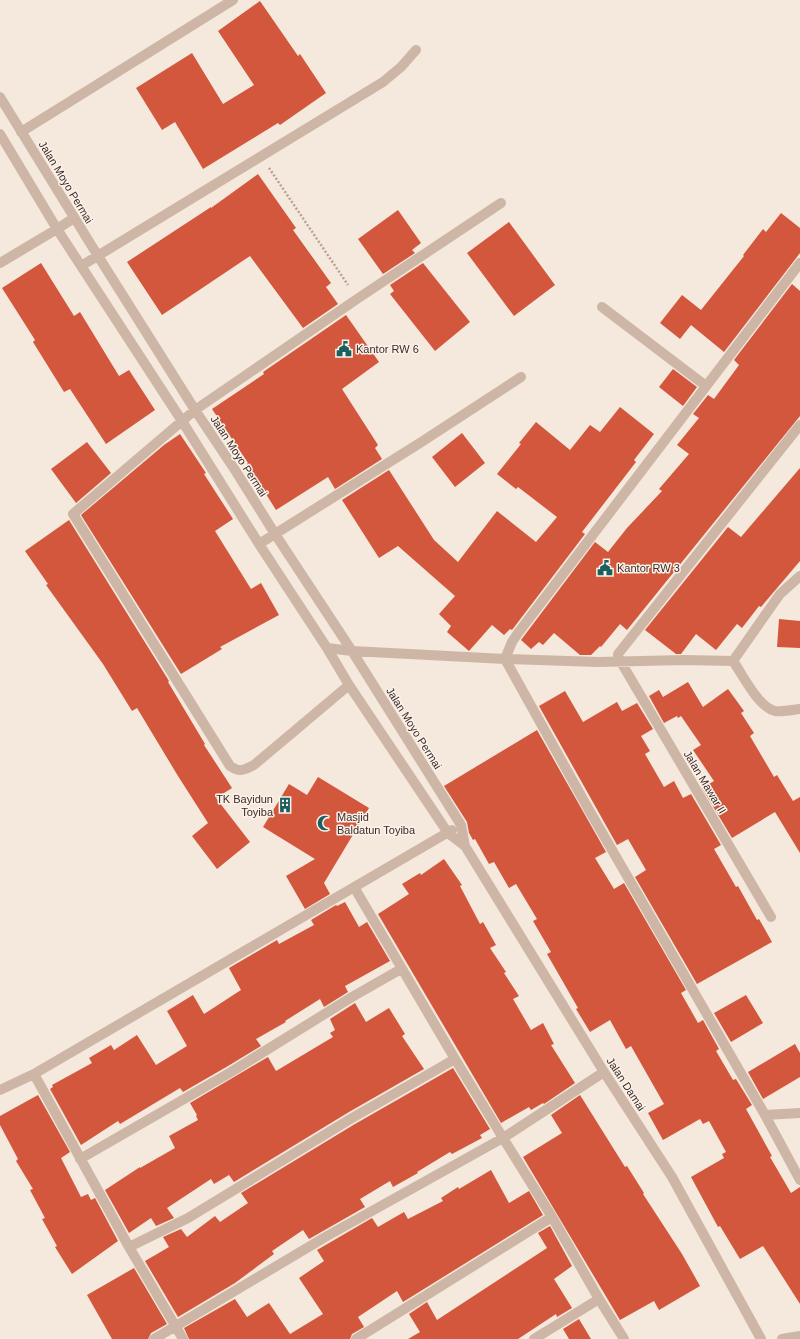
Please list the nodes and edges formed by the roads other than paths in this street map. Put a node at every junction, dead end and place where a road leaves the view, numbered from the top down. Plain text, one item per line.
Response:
1 (234, 0) edge
2 (416, 50) dead end
3 (0, 97) edge
4 (21, 132) junction
5 (0, 134) edge
6 (501, 203) dead end
7 (74, 218) junction
8 (58, 229) junction
9 (98, 256) junction
10 (0, 263) edge
11 (800, 263) edge
12 (81, 266) junction
13 (602, 307) dead end
14 (521, 377) dead end
15 (706, 386) junction
16 (195, 410) junction
17 (182, 421) junction
18 (800, 425) edge
19 (275, 534) junction
20 (258, 544) junction
21 (800, 576) edge
22 (326, 648) junction
23 (352, 651) junction
24 (505, 659) junction
25 (619, 661) junction
26 (733, 661) junction
27 (349, 685) junction
28 (800, 709) edge
29 (461, 825) junction
30 (448, 833) junction
31 (465, 846) junction
32 (354, 887) junction
33 (770, 917) dead end
34 (401, 969) junction
35 (455, 1059) junction
36 (604, 1072) junction
37 (34, 1074) junction
38 (0, 1090) edge
39 (800, 1113) edge
40 (765, 1115) junction
41 (503, 1138) junction
42 (80, 1158) junction
43 (800, 1180) edge
44 (552, 1217) junction
45 (129, 1247) junction
46 (599, 1299) junction
47 (175, 1326) junction
48 (800, 1336) edge
49 (154, 1339) edge
50 (183, 1339) edge
51 (356, 1339) edge
52 (534, 1339) edge
53 (624, 1339) edge
54 (761, 1339) edge
55 (782, 1339) edge

1 - 4 street
2 - 9 street
3 - 4 street, Jalan Moyo Permai
4 - 7 street, Jalan Moyo Permai
5 - 8 street
6 - 16 street
7 - 8 street
7 - 9 street, Jalan Moyo Permai
8 - 10 street
8 - 12 street
9 - 12 street
9 - 16 street, Jalan Moyo Permai
11 - 15 street
12 - 17 street
13 - 15 street
14 - 19 street
15 - 24 street
16 - 17 street
16 - 19 street, Jalan Moyo Permai
17 - 20 street
17 - 27 street
18 - 25 street
19 - 20 street
19 - 23 street, Jalan Moyo Permai
20 - 22 street
21 - 26 street
22 - 23 street
22 - 27 street
23 - 24 street
23 - 29 street, Jalan Moyo Permai
24 - 25 street
24 - 40 street
25 - 26 street
25 - 33 street, Jalan Mawar II
26 - 28 street
27 - 30 street
29 - 30 street
29 - 31 street
30 - 31 street
30 - 32 street
31 - 36 street, Jalan Damai
32 - 34 street
32 - 37 street
34 - 35 street
34 - 42 street
35 - 41 street
35 - 45 street
36 - 41 street
36 - 54 street, Jalan Damai
37 - 38 street
37 - 42 street
39 - 40 street
40 - 43 street
41 - 44 street
41 - 47 street
42 - 45 street
44 - 46 street
44 - 51 street
45 - 47 street
46 - 52 street
46 - 53 street
47 - 49 street
47 - 50 street
48 - 55 street

